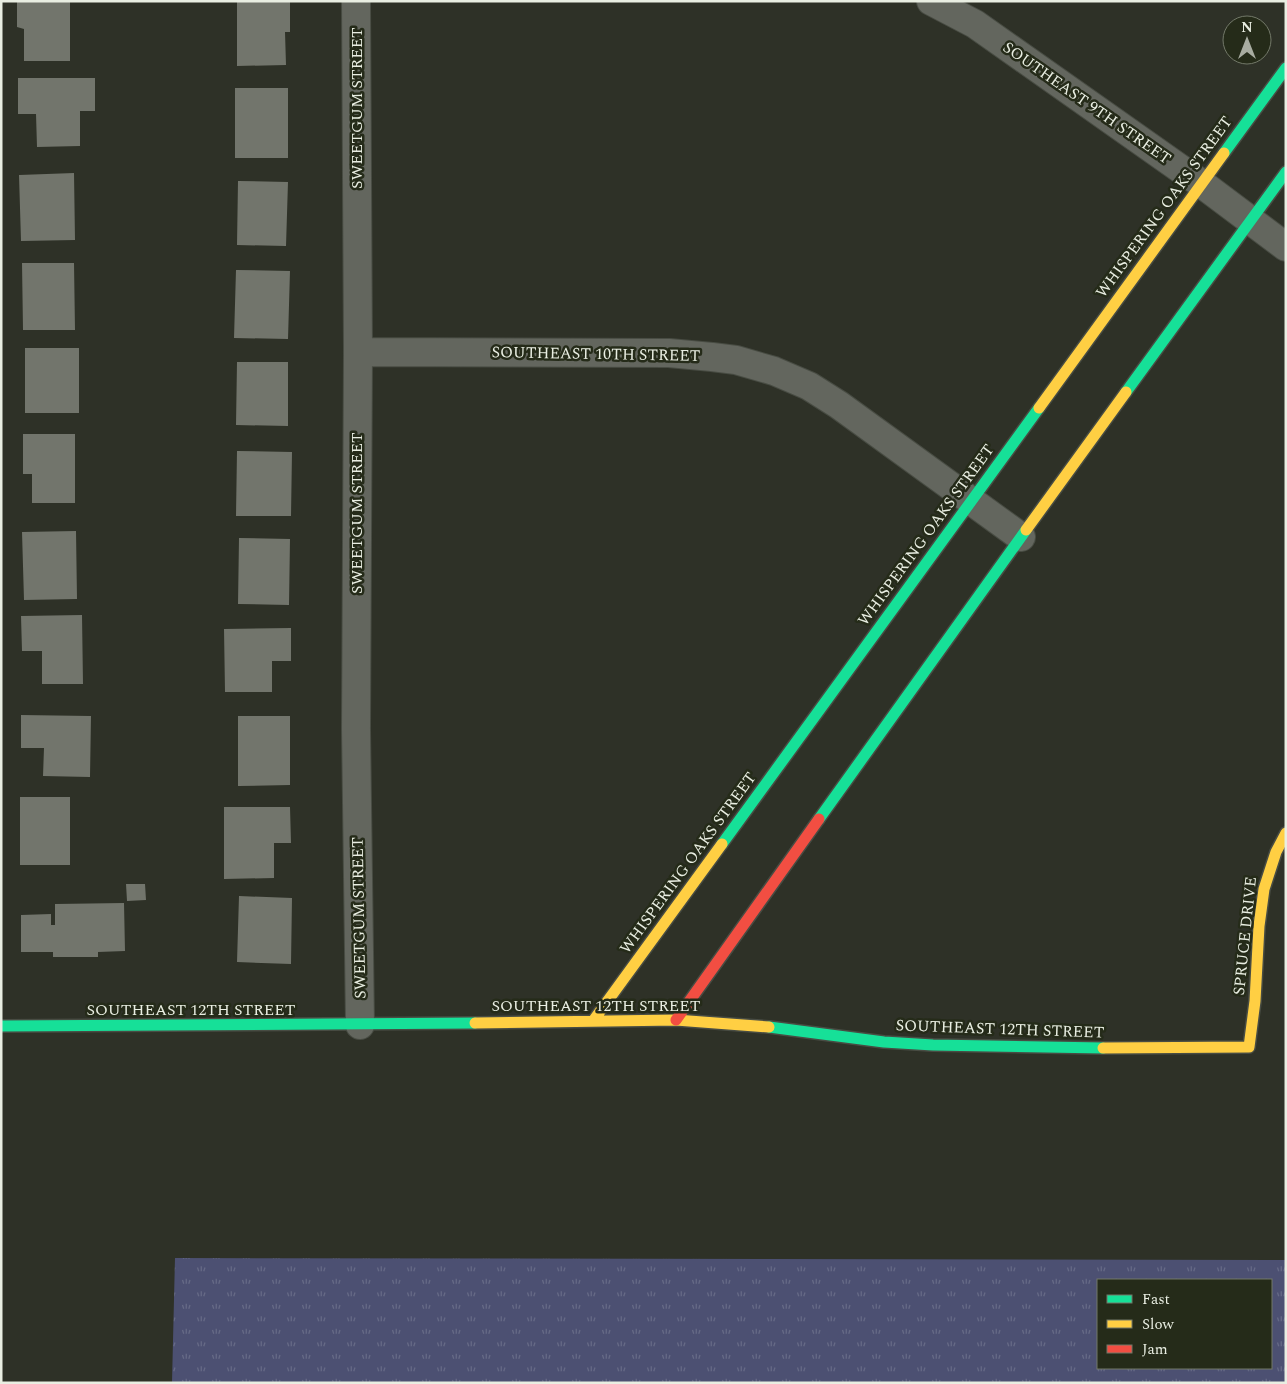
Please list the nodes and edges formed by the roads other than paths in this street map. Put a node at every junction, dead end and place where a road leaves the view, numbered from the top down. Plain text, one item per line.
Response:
1 (356, 1) edge
2 (931, 1) edge
3 (1286, 68) edge
4 (1286, 172) edge
5 (1202, 184) junction
6 (1251, 220) junction
7 (1286, 247) edge
8 (358, 352) junction
9 (970, 501) junction
10 (1021, 537) junction
11 (1286, 833) edge
12 (676, 1020) junction
13 (594, 1021) junction
14 (360, 1025) junction
15 (1, 1026) edge
16 (1249, 1047) joint

1 - 8 street, SWEETGUM STREET
2 - 5 street, SOUTHEAST 9TH STREET
3 - 5 street, WHISPERING OAKS STREET
4 - 6 street
5 - 6 street, SOUTHEAST 9TH STREET
5 - 9 street, WHISPERING OAKS STREET
6 - 7 street, SOUTHEAST 9TH STREET
6 - 10 street
8 - 9 street, SOUTHEAST 10TH STREET
8 - 14 street, SWEETGUM STREET
9 - 10 street, SOUTHEAST 10TH STREET
9 - 13 street, WHISPERING OAKS STREET
10 - 12 street
11 - 16 street, SPRUCE DRIVE
12 - 13 street, SOUTHEAST 12TH STREET
12 - 16 street, SOUTHEAST 12TH STREET
13 - 14 street, SOUTHEAST 12TH STREET
14 - 15 street, SOUTHEAST 12TH STREET

